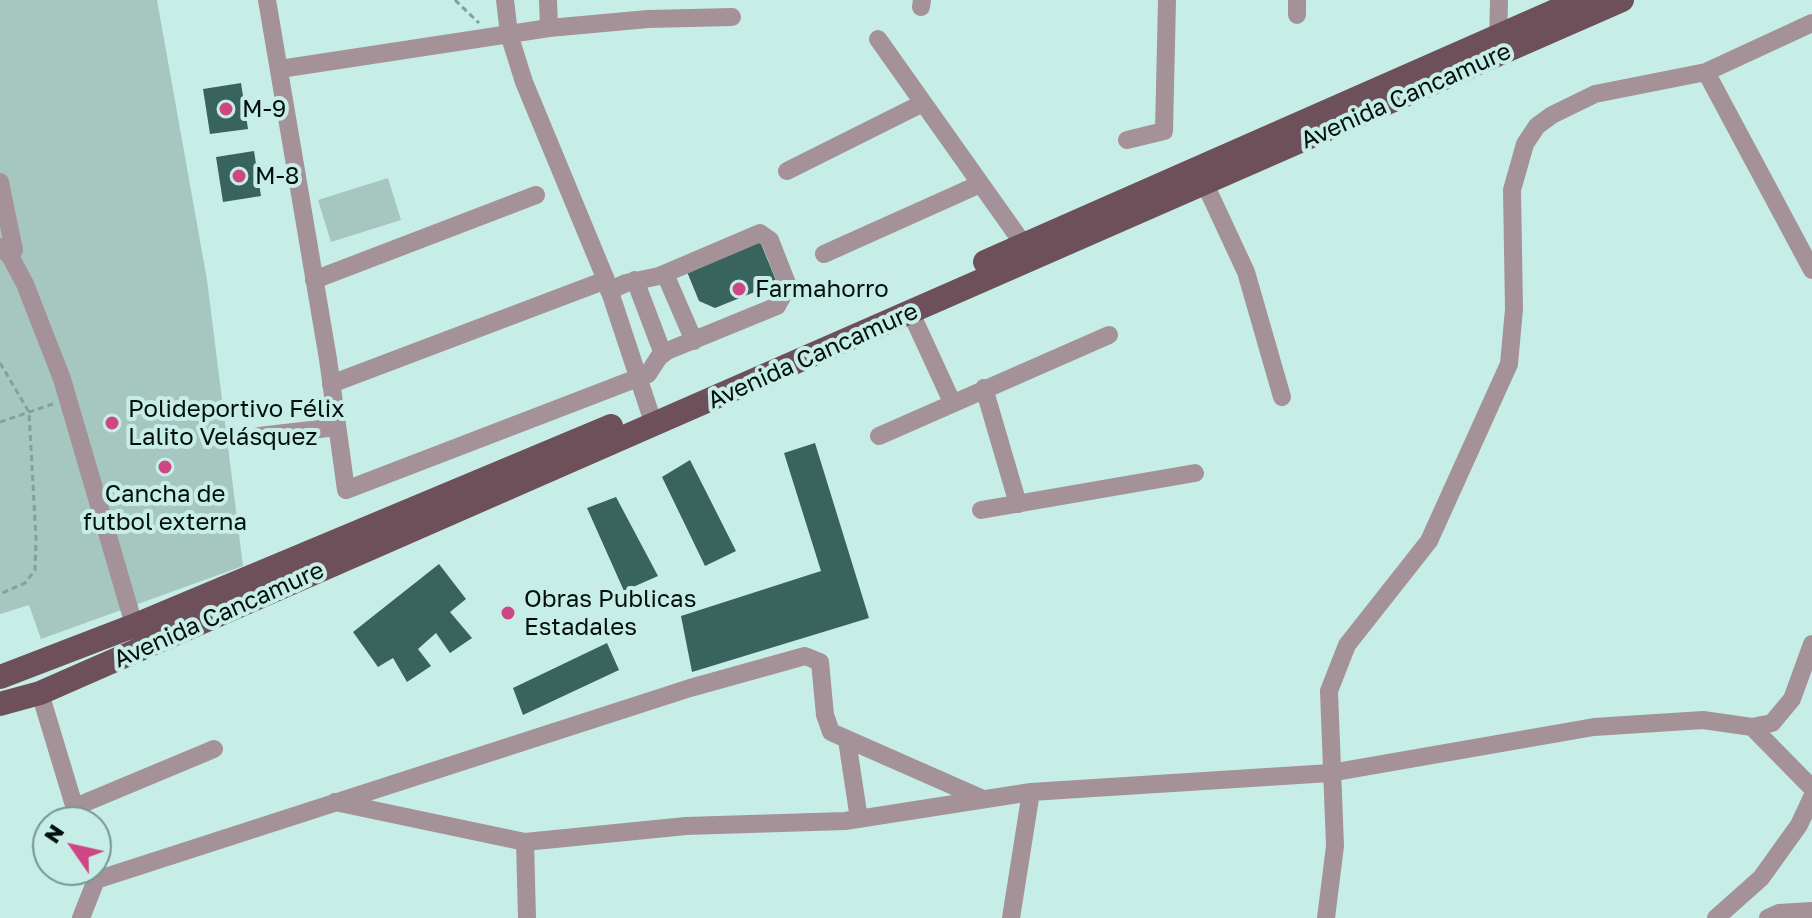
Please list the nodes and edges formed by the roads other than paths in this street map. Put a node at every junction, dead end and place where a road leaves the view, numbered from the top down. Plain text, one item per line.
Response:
1 (267, 0) edge
2 (505, 0) edge
3 (548, 0) edge
4 (1167, 0) edge
5 (1499, 0) edge
6 (1580, 0) edge
7 (1611, 3) edge
8 (648, 9) edge
9 (732, 17) dead end
10 (1812, 23) edge
11 (549, 28) junction
12 (501, 36) junction
13 (878, 39) dead end
14 (1498, 46) junction
15 (280, 69) junction
16 (1706, 72) junction
17 (923, 103) junction
18 (1127, 140) dead end
19 (787, 171) dead end
20 (0, 182) edge
21 (980, 184) junction
22 (1205, 184) junction
23 (536, 195) dead end
24 (1024, 245) junction
25 (5, 252) edge
26 (824, 254) dead end
27 (1812, 270) edge
28 (665, 274) junction
29 (314, 280) junction
30 (635, 280) junction
31 (607, 286) junction
32 (911, 313) junction
33 (1109, 335) dead end
34 (694, 341) junction
35 (663, 354) junction
36 (637, 378) junction
37 (331, 384) junction
38 (984, 388) junction
39 (1282, 397) dead end
40 (952, 402) junction
41 (650, 418) junction
42 (337, 427) junction
43 (259, 436) dead end
44 (879, 436) dead end
45 (1195, 473) dead end
46 (1018, 504) junction
47 (981, 510) dead end
48 (133, 626) junction
49 (1812, 644) edge
50 (142, 649) junction
51 (0, 677) edge
52 (40, 693) junction
53 (0, 704) edge
54 (1752, 727) junction
55 (847, 740) junction
56 (214, 749) dead end
57 (1330, 773) junction
58 (1812, 788) edge
59 (1031, 792) junction
60 (1812, 797) edge
61 (984, 799) junction
62 (335, 802) junction
63 (74, 806) edge
64 (96, 806) edge
65 (859, 819) junction
66 (525, 842) junction
67 (112, 870) edge
68 (91, 886) edge
69 (1812, 911) edge
70 (81, 918) edge
71 (527, 918) edge
72 (1011, 918) edge
73 (1326, 918) edge
74 (1716, 918) edge
75 (1768, 918) edge

1 - 15 street
2 - 12 street
3 - 11 street
4 - 18 street
5 - 14 street
6 - 14 main road, Avenida Cancamure
7 - 14 main road, Avenida Cancamure
8 - 9 street
8 - 11 street
10 - 16 street
11 - 12 street
12 - 15 street
12 - 31 street
13 - 17 street
14 - 22 main road, Avenida Cancamure
14 - 24 main road, Avenida Cancamure
15 - 29 street
16 - 27 street
16 - 57 street
17 - 19 street
17 - 21 street
20 - 25 street
21 - 24 street
21 - 26 street
22 - 32 main road, Avenida Cancamure
22 - 39 street
23 - 29 street
24 - 41 main road, Avenida Cancamure
25 - 48 street
28 - 30 street
28 - 34 street
28 - 34 street
29 - 37 street
30 - 31 street
30 - 35 street
31 - 36 street
31 - 37 street
32 - 40 street
32 - 41 main road, Avenida Cancamure
33 - 38 street
34 - 35 street
35 - 36 street
36 - 41 street
36 - 42 street
37 - 42 street
38 - 40 street
38 - 46 street
40 - 44 street
41 - 48 main road, Avenida Cancamure
41 - 50 main road, Avenida Cancamure
42 - 43 street
45 - 46 street
46 - 47 street
48 - 50 street
48 - 51 main road, Avenida Cancamure
49 - 54 street
50 - 52 main road, Avenida Cancamure
52 - 53 main road, Avenida Cancamure
52 - 63 street
54 - 57 street
54 - 58 street
55 - 61 street
55 - 62 street
55 - 65 street
56 - 64 street
57 - 59 street
57 - 73 street
59 - 61 street
59 - 72 street
60 - 74 street
61 - 65 street
62 - 66 street
62 - 67 street
65 - 66 street
66 - 71 street
68 - 70 street
69 - 75 street

